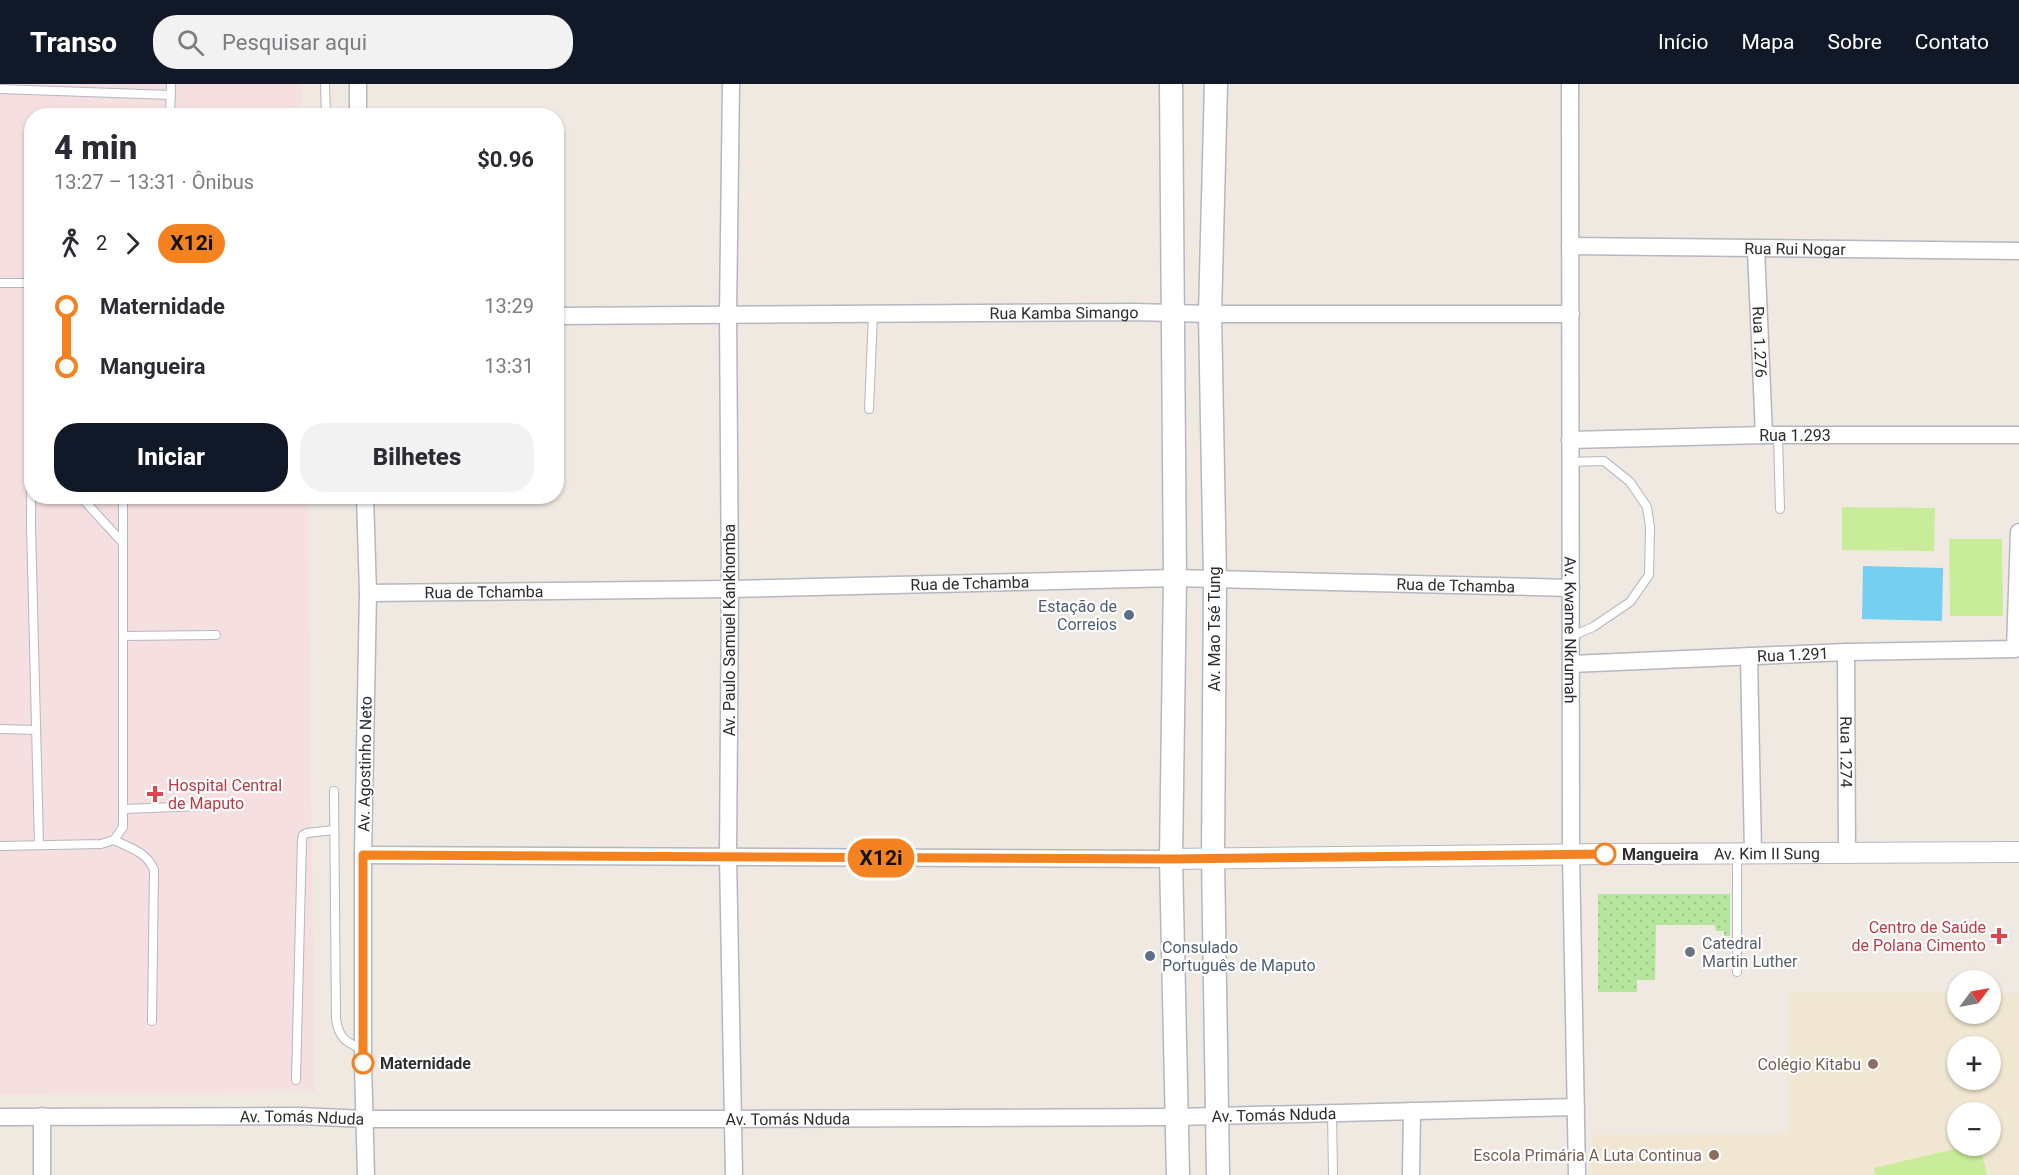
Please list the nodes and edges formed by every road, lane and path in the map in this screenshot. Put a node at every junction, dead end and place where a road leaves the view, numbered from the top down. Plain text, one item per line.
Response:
1 (171, 84) edge
2 (325, 84) edge
3 (358, 84) edge
4 (731, 84) edge
5 (1171, 84) edge
6 (1216, 84) edge
7 (1569, 84) edge
8 (0, 89) edge
9 (171, 95) junction
10 (170, 108) edge
11 (326, 108) edge
12 (358, 108) edge
13 (1570, 246) junction
14 (1756, 249) junction
15 (2019, 251) edge
16 (0, 283) edge
17 (24, 283) edge
18 (728, 314) junction
19 (873, 314) junction
20 (1172, 314) junction
21 (1210, 314) junction
22 (1571, 314) junction
23 (564, 316) edge
24 (869, 409) dead end
25 (1771, 435) junction
26 (2019, 435) edge
27 (1570, 440) junction
28 (1570, 462) junction
29 (31, 504) edge
30 (87, 504) edge
31 (123, 504) edge
32 (365, 504) edge
33 (1780, 509) dead end
34 (2019, 532) edge
35 (123, 543) junction
36 (1175, 578) junction
37 (1215, 579) junction
38 (1571, 588) junction
39 (730, 589) junction
40 (368, 593) junction
41 (216, 635) dead end
42 (123, 636) junction
43 (1572, 636) junction
44 (1846, 652) junction
45 (1749, 656) junction
46 (1571, 664) junction
47 (0, 729) edge
48 (36, 730) junction
49 (334, 791) dead end
50 (203, 806) dead end
51 (123, 809) junction
52 (334, 830) junction
53 (114, 840) junction
54 (39, 845) junction
55 (0, 846) edge
56 (2019, 852) edge
57 (1745, 853) junction
58 (1847, 853) junction
59 (1571, 854) junction
60 (363, 855) junction
61 (728, 857) junction
62 (1213, 858) junction
63 (1170, 859) junction
64 (1737, 972) dead end
65 (152, 1021) dead end
66 (363, 1051) junction
67 (296, 1080) dead end
68 (1576, 1107) junction
69 (1412, 1111) junction
70 (1332, 1112) junction
71 (1216, 1115) junction
72 (42, 1116) junction
73 (0, 1117) edge
74 (1177, 1117) junction
75 (365, 1119) junction
76 (734, 1119) junction
77 (42, 1175) edge
78 (366, 1175) edge
79 (734, 1175) edge
80 (1178, 1175) edge
81 (1218, 1175) edge
82 (1333, 1175) edge
83 (1411, 1175) edge
84 (1577, 1175) edge

1 - 9 lane
2 - 11 lane
3 - 12 street
4 - 18 street, Av. Paulo Samuel Kankhomba
5 - 20 main road
6 - 21 main road, Av. Mao Tsé Tung
7 - 13 street, Av. Kwame Nkrumah
8 - 9 lane
9 - 10 lane
13 - 14 street, Rua Rui Nogar
13 - 22 street, Av. Kwame Nkrumah
14 - 15 street, Rua Rui Nogar
14 - 25 street, Rua 1.276
16 - 17 lane
18 - 19 street, Rua Kamba Simango
18 - 23 street, Rua Kamba Simango
18 - 39 street, Av. Paulo Samuel Kankhomba
19 - 20 street, Rua Kamba Simango
19 - 24 lane
20 - 21 street, Rua Kamba Simango
20 - 36 main road
21 - 22 street, Rua Kamba Simango
21 - 37 main road, Av. Mao Tsé Tung
22 - 27 street, Av. Kwame Nkrumah
25 - 26 street, Rua 1.293
25 - 27 street, Rua 1.293
25 - 33 lane
27 - 28 street, Av. Kwame Nkrumah
28 - 38 street, Av. Kwame Nkrumah
28 - 43 lane
29 - 48 lane
30 - 35 lane
31 - 35 lane
32 - 40 street, Av. Agostinho Neto
34 - 44 street, Rua 1.291
35 - 42 lane
36 - 37 street, Rua de Tchamba
36 - 39 street, Rua de Tchamba
36 - 63 main road
37 - 38 street, Rua de Tchamba
37 - 62 main road, Av. Mao Tsé Tung
38 - 43 street, Av. Kwame Nkrumah
39 - 40 street, Rua de Tchamba
39 - 61 street, Av. Paulo Samuel Kankhomba
40 - 60 street, Av. Agostinho Neto
41 - 42 lane
42 - 51 lane
43 - 46 street, Av. Kwame Nkrumah
44 - 45 street, Rua 1.291
44 - 58 street, Rua 1.274
45 - 46 street, Rua 1.291
45 - 57 street
46 - 59 street, Av. Kwame Nkrumah
47 - 48 lane
48 - 54 lane
49 - 52 lane
50 - 51 lane
51 - 53 lane
52 - 66 lane
52 - 67 lane
53 - 54 lane
53 - 65 lane
54 - 55 lane
56 - 58 street, Av. Kim II Sung
57 - 58 street, Av. Kim II Sung
57 - 59 street, Av. Kim II Sung
57 - 64 lane
59 - 62 street, Av. Kim II Sung
59 - 68 street, Av. Kwame Nkrumah
60 - 61 street, Av. Kim II Sung
60 - 66 street, Av. Agostinho Neto
61 - 63 street, Av. Kim II Sung
61 - 76 street, Av. Paulo Samuel Kankhomba
62 - 63 street, Av. Kim II Sung
62 - 71 main road, Av. Mao Tsé Tung
63 - 74 main road
66 - 75 street, Av. Agostinho Neto
68 - 69 street, Av. Tomás Nduda
68 - 84 street, Av. Kwame Nkrumah
69 - 70 street, Av. Tomás Nduda
69 - 83 street
70 - 71 street, Av. Tomás Nduda
70 - 82 lane
71 - 74 street, Av. Tomás Nduda
71 - 81 main road, Av. Mao Tsé Tung
72 - 73 street, Av. Tomás Nduda
72 - 75 street, Av. Tomás Nduda
72 - 77 street
74 - 76 street, Av. Tomás Nduda
74 - 80 main road
75 - 76 street, Av. Tomás Nduda
75 - 78 street, Av. Agostinho Neto
76 - 79 street, Av. Paulo Samuel Kankhomba

